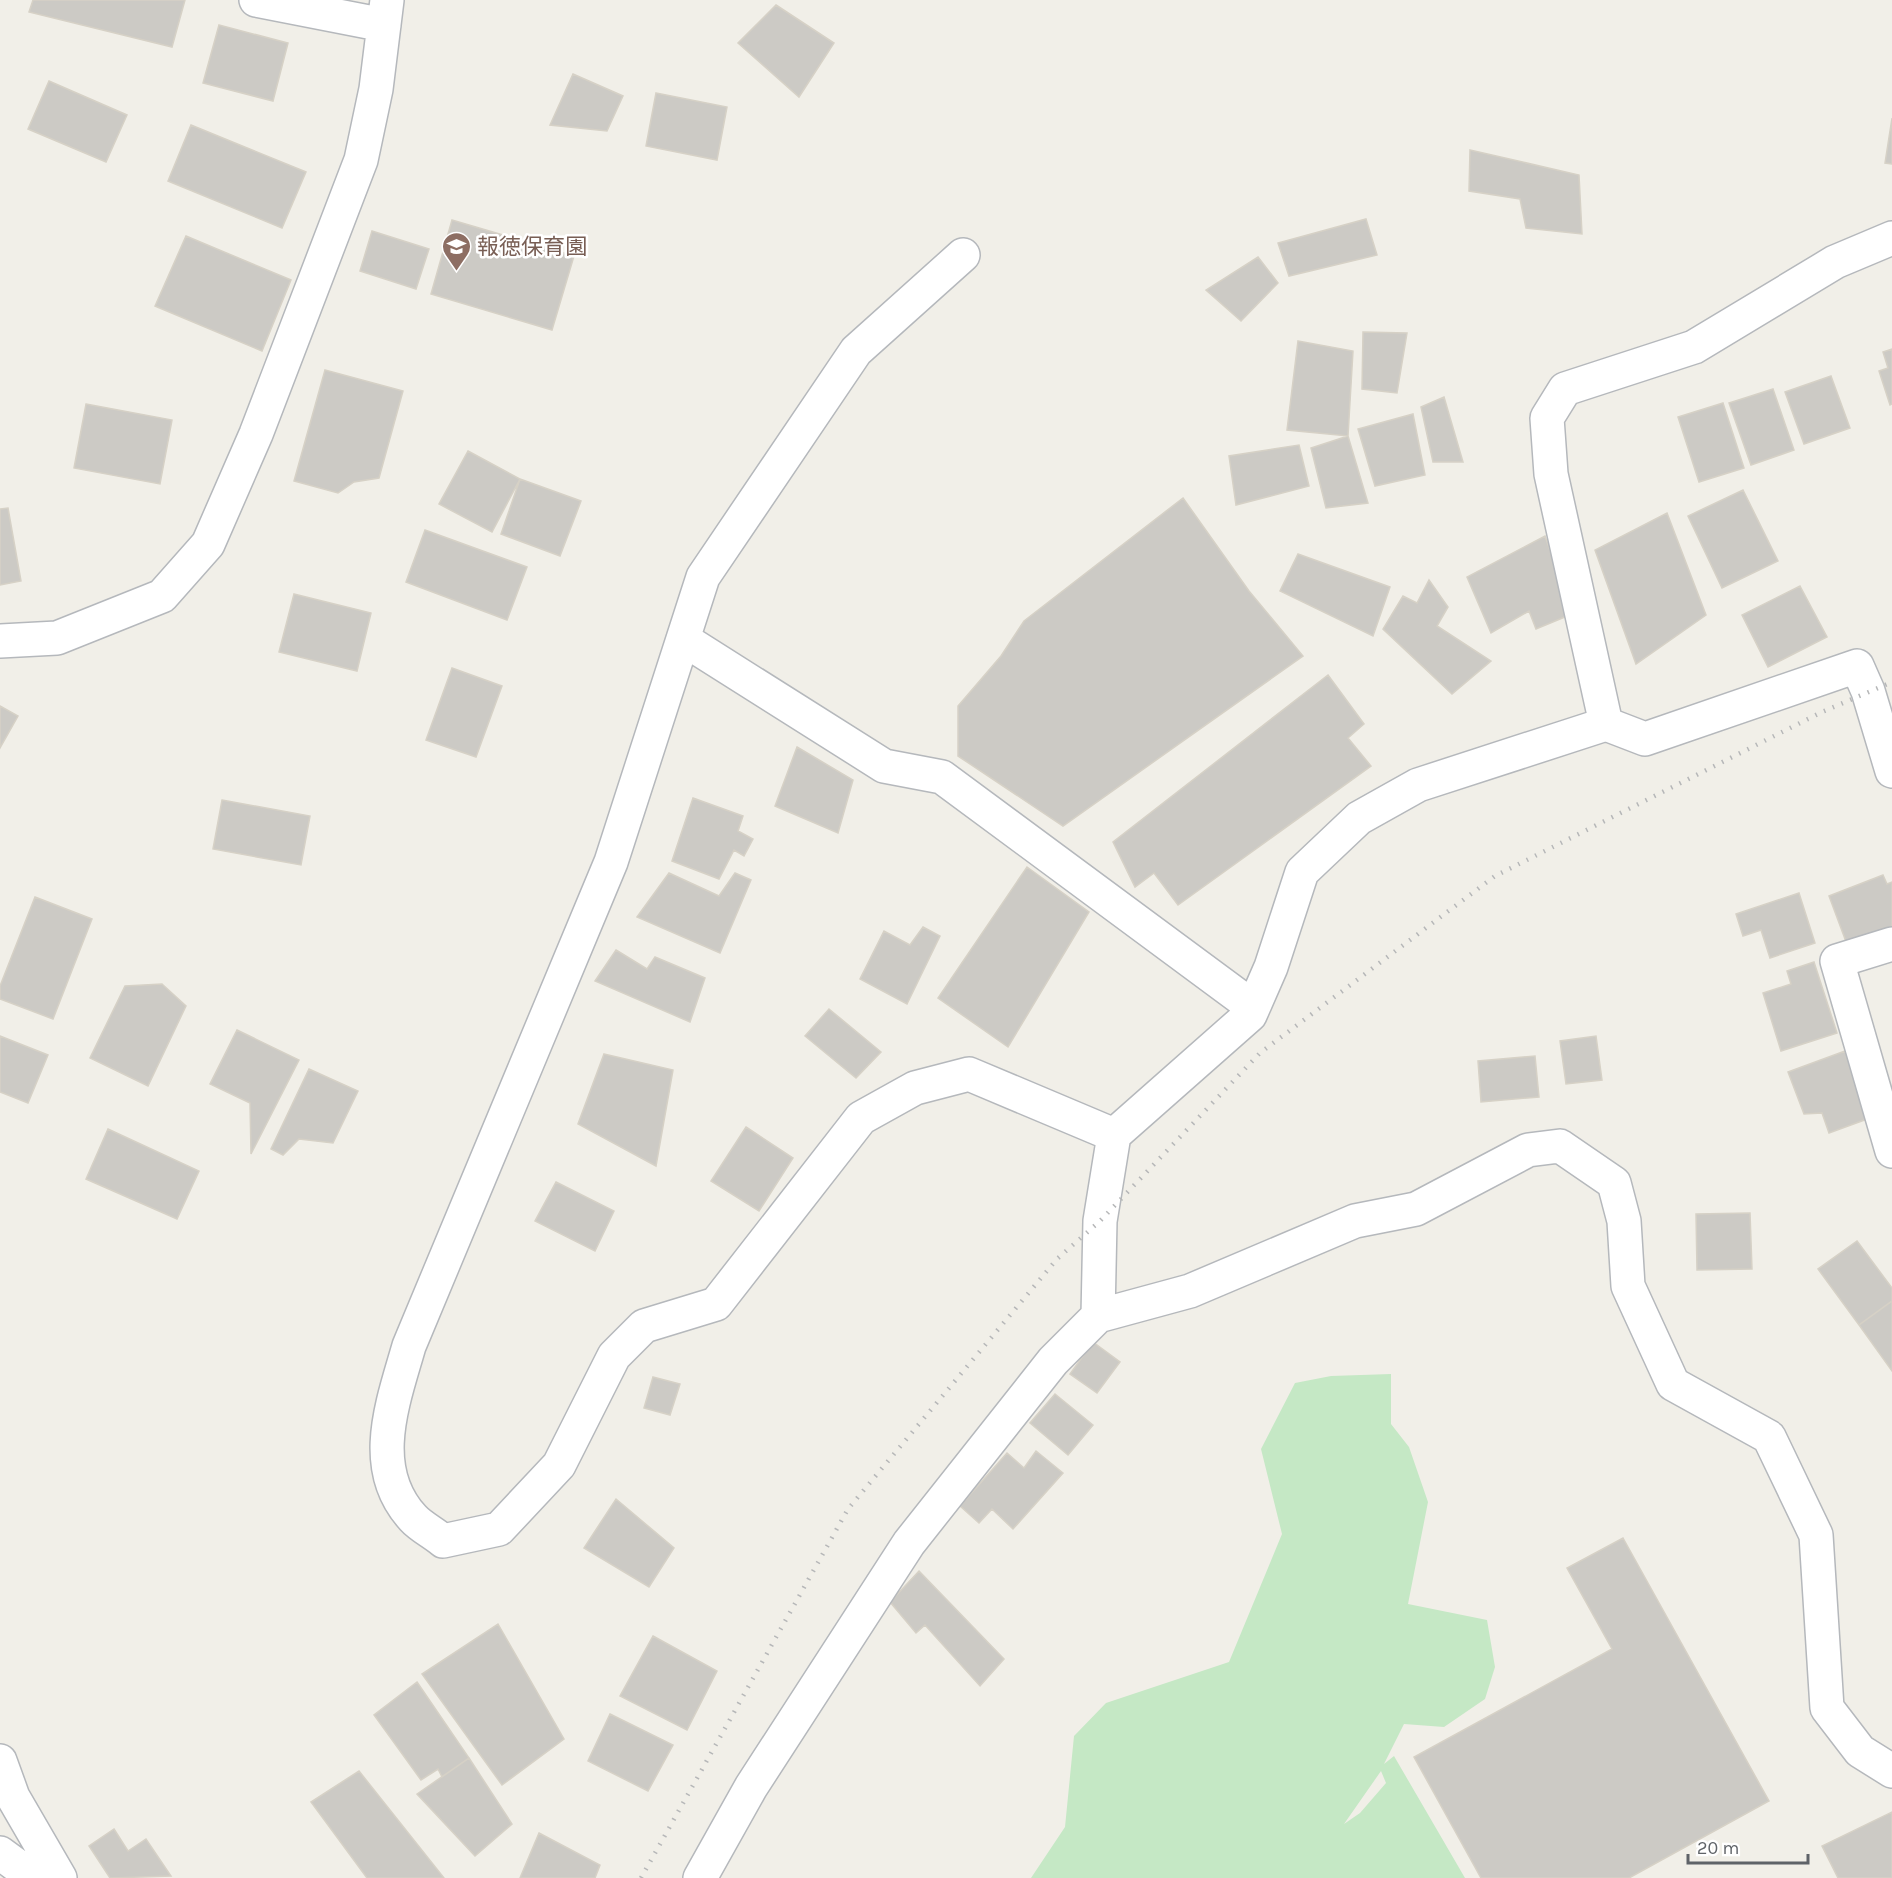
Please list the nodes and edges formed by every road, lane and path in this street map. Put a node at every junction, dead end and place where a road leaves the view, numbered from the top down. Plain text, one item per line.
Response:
1 (256, 0) edge
2 (386, 13) edge
3 (1892, 238) edge
4 (963, 255) dead end
5 (683, 639) junction
6 (0, 641) edge
7 (1606, 724) junction
8 (1885, 725) edge
9 (1892, 771) edge
10 (1892, 944) edge
11 (1253, 1007) junction
12 (1114, 1136) junction
13 (1892, 1151) edge
14 (1098, 1316) junction
15 (0, 1761) edge
16 (1892, 1771) edge
17 (0, 1853) edge
18 (34, 1878) edge
19 (60, 1878) edge
20 (700, 1878) edge

1 - 2 street
2 - 6 street
3 - 7 street
4 - 5 street
5 - 11 street
5 - 12 street
7 - 8 street
7 - 11 street
8 - 9 street
10 - 13 street
11 - 12 street
12 - 14 street
14 - 16 street
14 - 20 street
15 - 19 street
17 - 18 street

